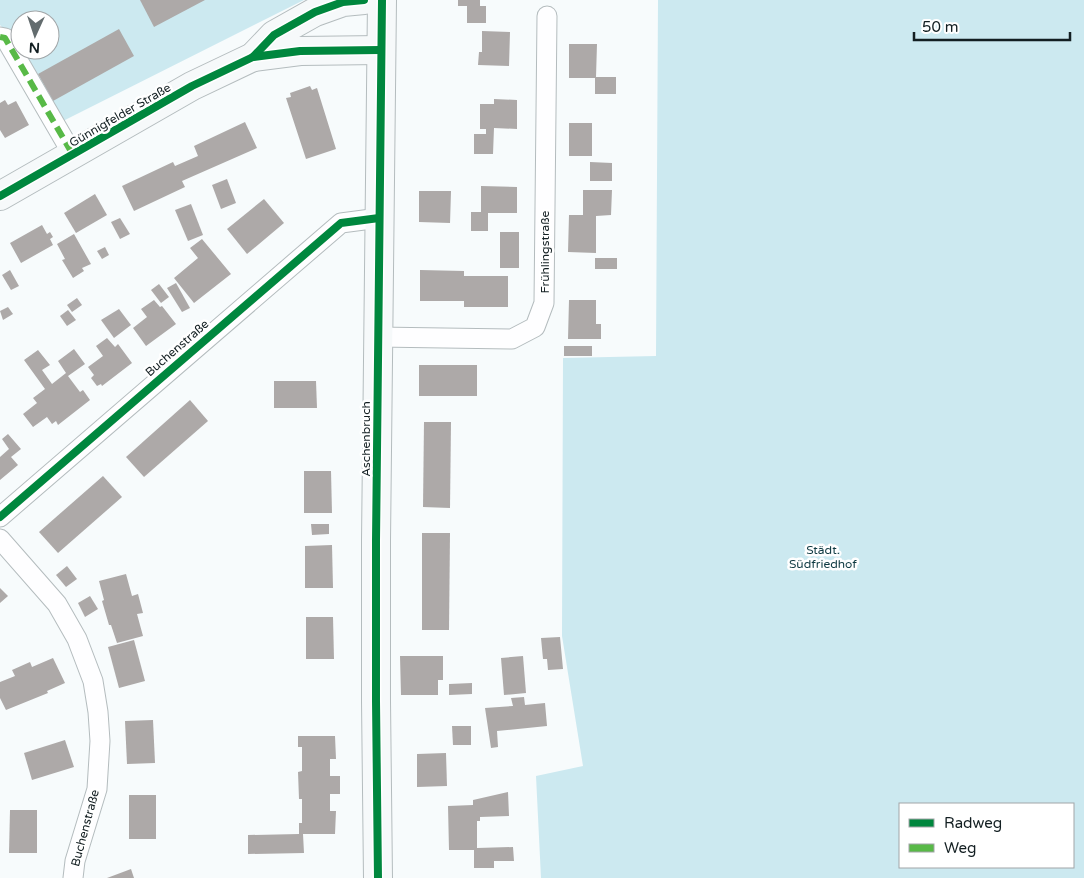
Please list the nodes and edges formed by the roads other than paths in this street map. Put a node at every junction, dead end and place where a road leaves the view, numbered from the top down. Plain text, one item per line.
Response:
1 (364, 0) edge
2 (382, 0) edge
3 (546, 16) dead end
4 (0, 37) edge
5 (380, 50) junction
6 (252, 57) junction
7 (73, 155) junction
8 (0, 196) edge
9 (379, 218) junction
10 (378, 337) junction
11 (0, 517) edge
12 (0, 539) edge
13 (73, 878) edge
14 (378, 878) edge

1 - 6 street, Günnigfelder Straße
2 - 5 street, Aschenbruch
3 - 10 street, Frühlingstraße
4 - 7 street, Günnigfelder Straße
5 - 6 street, Günnigfelder Straße
5 - 9 street, Aschenbruch
6 - 7 street, Günnigfelder Straße
7 - 8 street, Günnigfelder Straße
9 - 10 street, Aschenbruch
9 - 11 street, Buchenstraße
10 - 14 street, Aschenbruch
12 - 13 street, Buchenstraße

